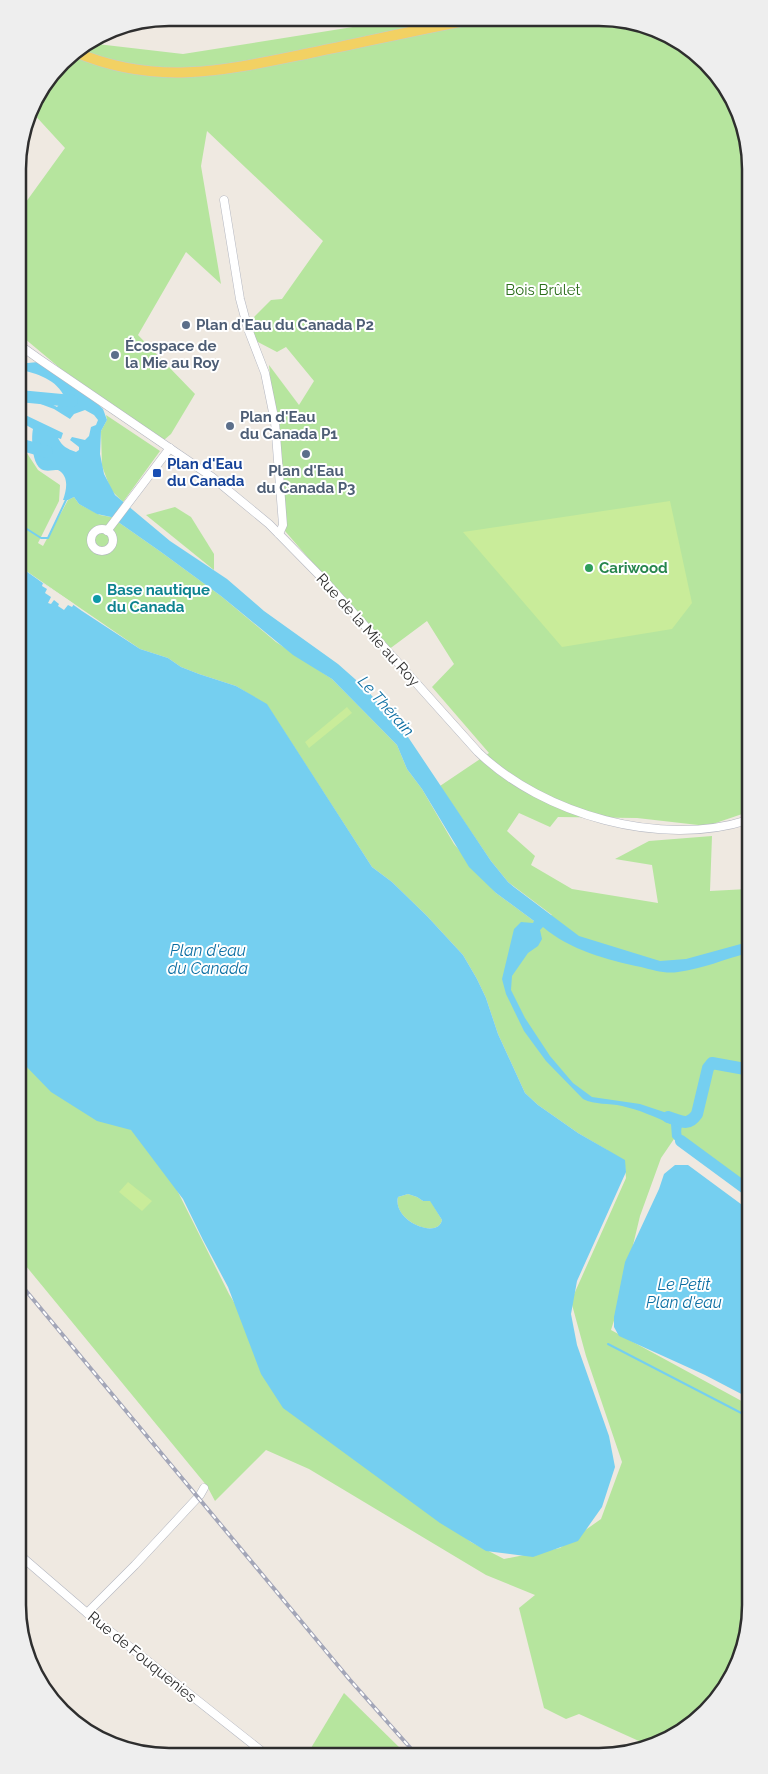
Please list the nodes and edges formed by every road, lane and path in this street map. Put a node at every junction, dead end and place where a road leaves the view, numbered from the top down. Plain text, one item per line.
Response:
1 (407, 26) edge
2 (442, 26) edge
3 (89, 50) edge
4 (84, 55) edge
5 (224, 200) dead end
6 (27, 350) edge
7 (170, 448) junction
8 (280, 509) junction
9 (269, 524) junction
10 (107, 531) dead end
11 (279, 534) junction
12 (742, 821) edge
13 (204, 1488) dead end
14 (26, 1560) edge
15 (87, 1613) junction
16 (258, 1748) edge

1 - 3 main road
2 - 4 main road
5 - 8 street
6 - 7 street, Rue de la Mie au Roy
7 - 9 street, Rue de la Mie au Roy
7 - 10 street
8 - 9 street
8 - 11 street
9 - 11 street, Rue de la Mie au Roy
11 - 12 street, Rue de la Mie au Roy
13 - 15 street
14 - 15 street, Rue de Fouquenies
15 - 16 street, Rue de Fouquenies

